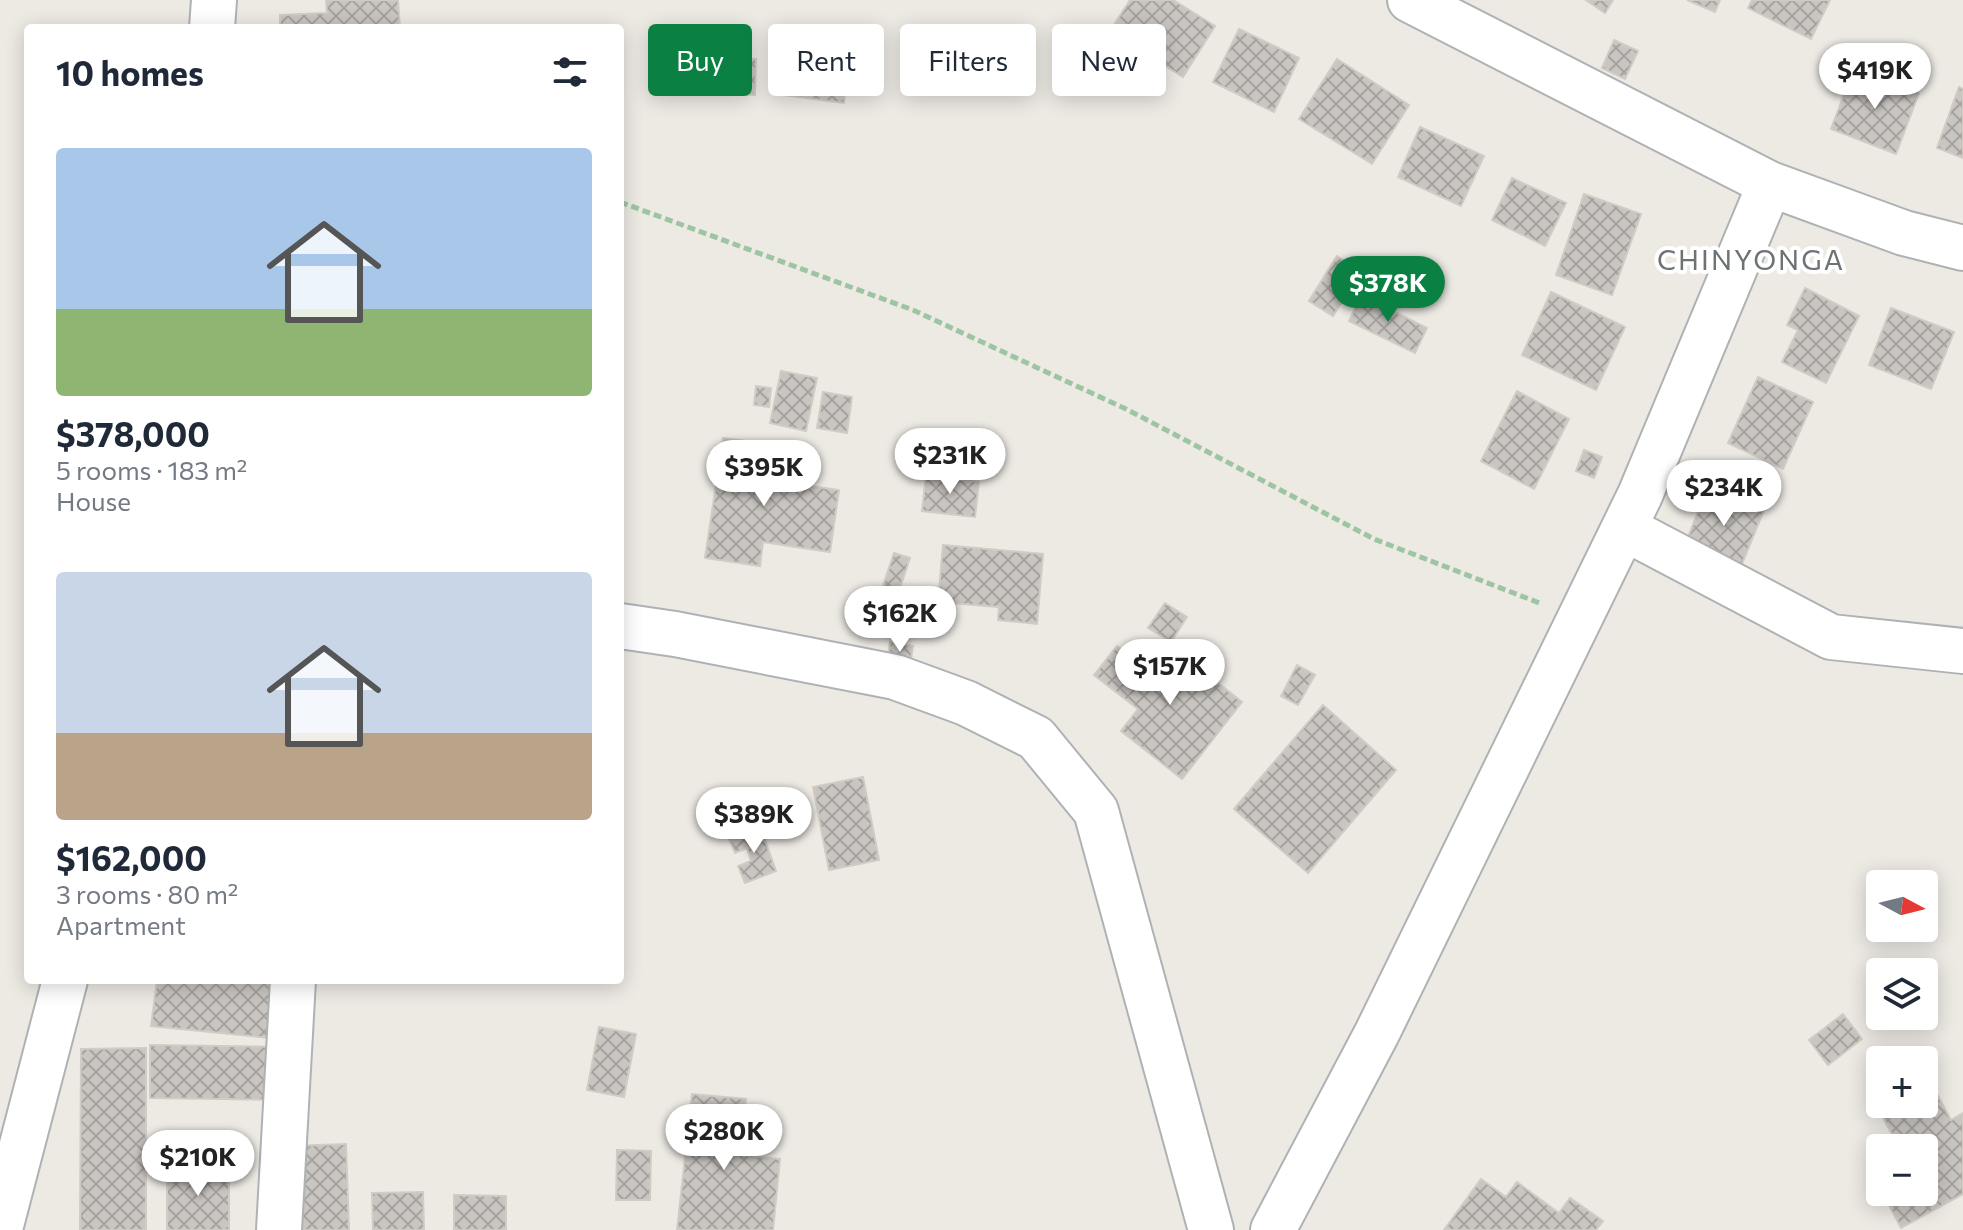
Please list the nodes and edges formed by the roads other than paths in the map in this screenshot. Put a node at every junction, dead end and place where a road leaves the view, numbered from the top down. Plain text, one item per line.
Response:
1 (214, 0) edge
2 (1410, 0) edge
3 (212, 24) edge
4 (1770, 184) junction
5 (1963, 248) edge
6 (1624, 528) junction
7 (624, 627) edge
8 (1963, 651) edge
9 (64, 984) edge
10 (293, 984) edge
11 (0, 1229) edge
12 (279, 1230) edge
13 (1211, 1230) edge
14 (1273, 1230) edge

1 - 3 street
2 - 4 street
4 - 5 street
4 - 6 street
6 - 8 street
6 - 14 street
7 - 13 street
9 - 11 street
10 - 12 street

